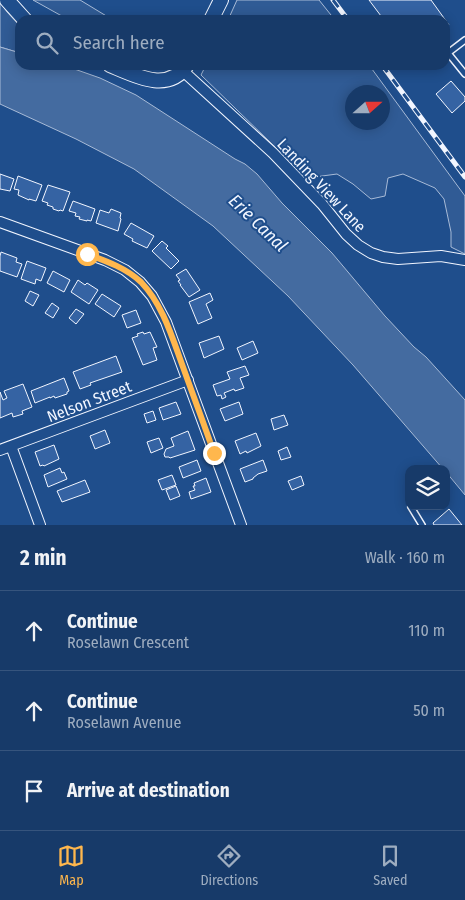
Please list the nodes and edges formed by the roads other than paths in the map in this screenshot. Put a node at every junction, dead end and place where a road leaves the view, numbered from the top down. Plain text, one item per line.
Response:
1 (7, 0) edge
2 (221, 0) edge
3 (20, 15) edge
4 (214, 15) edge
5 (465, 40) edge
6 (450, 51) edge
7 (450, 55) edge
8 (122, 70) edge
9 (182, 70) edge
10 (187, 70) edge
11 (465, 74) edge
12 (0, 222) edge
13 (465, 260) edge
14 (188, 380) junction
15 (11, 446) junction
16 (0, 450) edge
17 (413, 510) edge
18 (40, 525) edge
19 (241, 525) edge
20 (422, 525) edge

1 - 3 street
2 - 4 street
5 - 6 lane
7 - 11 lane
8 - 9 street
10 - 13 street, Landing View Lane
12 - 14 street
14 - 15 street, Nelson Street
14 - 19 street
15 - 16 street, Nelson Street
15 - 18 street
17 - 20 lane

